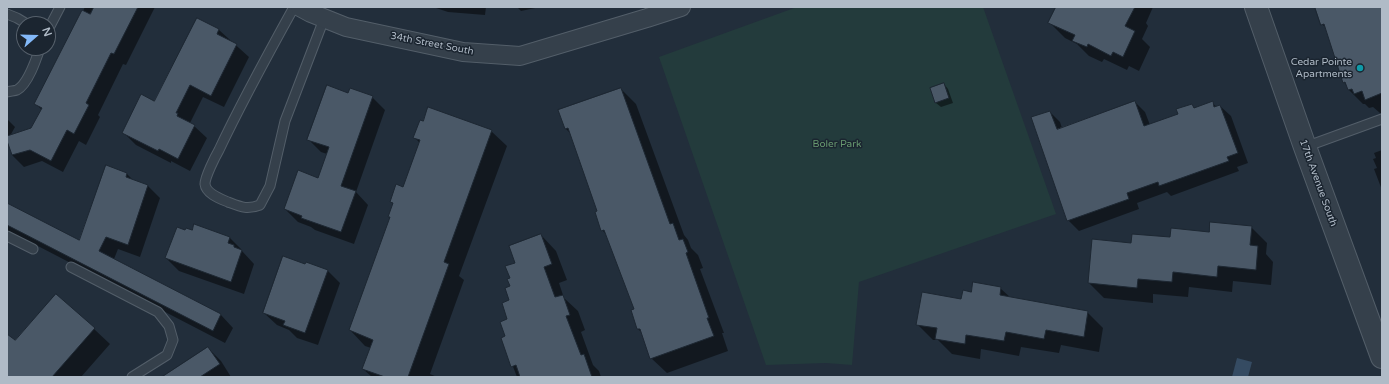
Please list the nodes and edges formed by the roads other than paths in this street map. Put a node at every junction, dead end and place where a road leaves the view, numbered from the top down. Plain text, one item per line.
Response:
1 (60, 7) edge
2 (294, 7) edge
3 (300, 7) edge
4 (681, 7) edge
5 (1256, 7) edge
6 (645, 13) edge
7 (55, 16) edge
8 (324, 19) junction
9 (37, 56) edge
10 (7, 92) edge
11 (1382, 119) edge
12 (1305, 147) junction
13 (7, 236) edge
14 (32, 249) dead end
15 (71, 266) dead end
16 (1381, 354) edge
17 (132, 377) edge

1 - 7 lane
2 - 8 lane
3 - 8 street, 34th Street South
4 - 6 street, 34th Street South
5 - 12 street, 17th Avenue South
6 - 8 street, 34th Street South
9 - 10 lane
11 - 12 lane
12 - 16 street, 17th Avenue South
13 - 14 lane
15 - 17 lane

